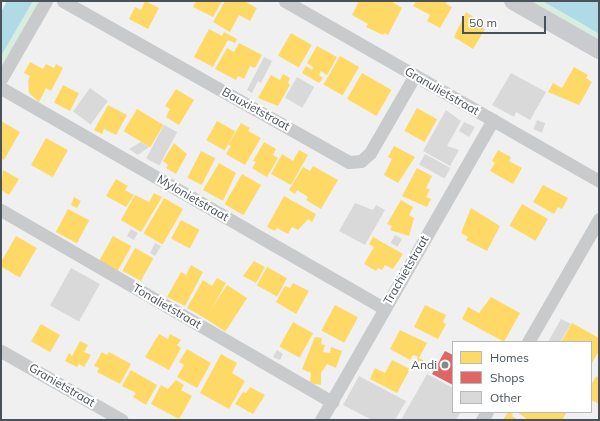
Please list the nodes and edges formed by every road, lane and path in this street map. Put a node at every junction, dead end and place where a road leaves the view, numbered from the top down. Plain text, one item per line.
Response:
1 (46, 1) edge
2 (63, 1) edge
3 (285, 1) edge
4 (514, 1) edge
5 (599, 50) edge
6 (415, 75) junction
7 (1, 79) edge
8 (1, 88) edge
9 (493, 120) junction
10 (599, 181) edge
11 (1, 210) edge
12 (599, 219) edge
13 (384, 308) junction
14 (529, 341) edge
15 (1, 350) edge
16 (332, 402) junction
17 (122, 420) edge
18 (321, 420) edge

1 - 7 street
2 - 6 street, Bauxietstraat
3 - 6 street, Granulietstraat
4 - 5 street
6 - 9 street, Granulietstraat
8 - 13 street, Mylonietstraat
9 - 10 street, Granulietstraat
9 - 13 street, Trachietstraat
11 - 16 street, Tonalietstraat
12 - 14 street
13 - 16 street, Trachietstraat
15 - 17 street, Granietstraat
16 - 18 street, Trachietstraat

